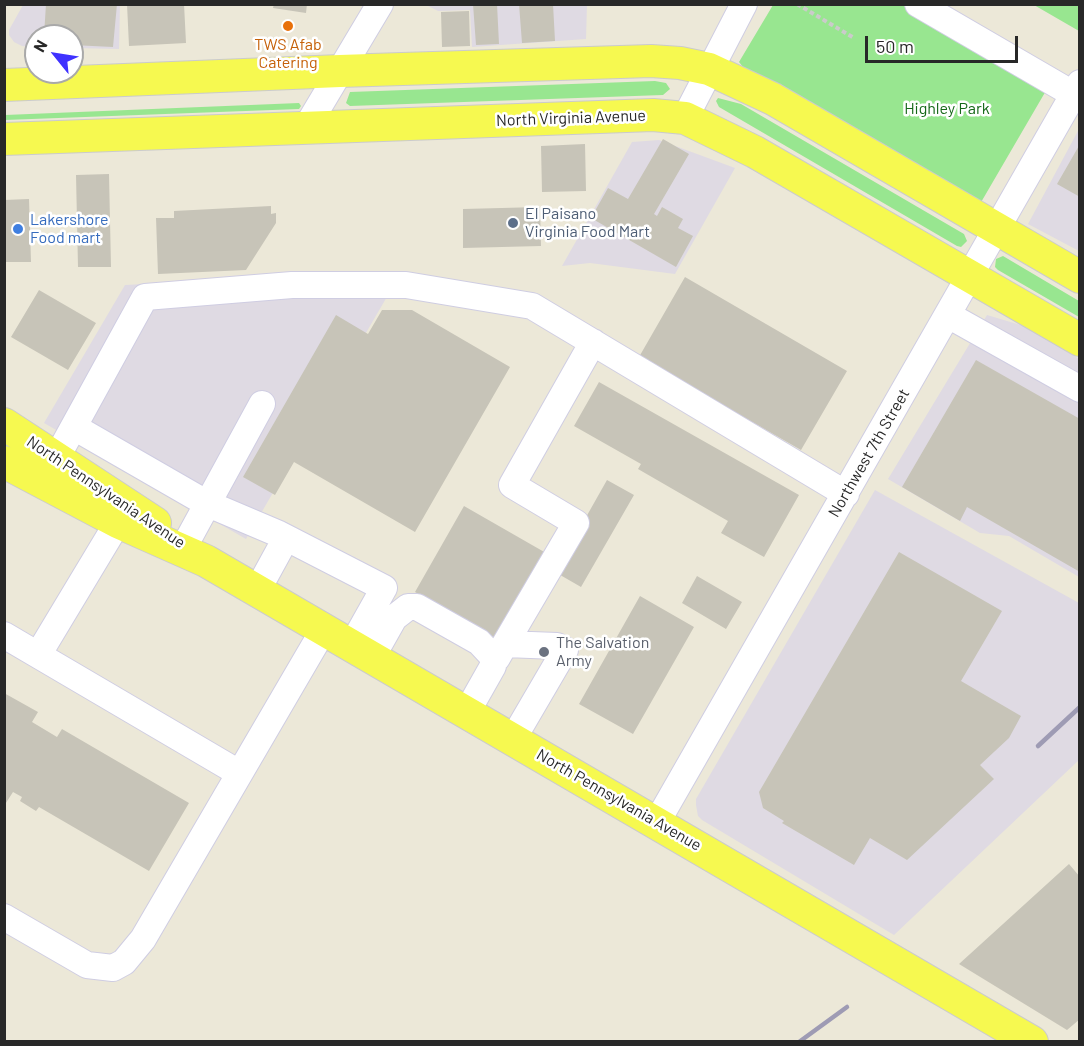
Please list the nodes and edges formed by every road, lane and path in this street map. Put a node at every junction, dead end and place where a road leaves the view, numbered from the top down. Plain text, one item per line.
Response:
1 (380, 4) edge
2 (744, 4) edge
3 (797, 4) edge
4 (918, 4) edge
5 (854, 38) dead end
6 (709, 69) junction
7 (340, 71) junction
8 (4, 85) edge
9 (1076, 89) edge
10 (685, 118) junction
11 (306, 128) junction
12 (4, 139) edge
13 (996, 229) junction
14 (970, 277) junction
15 (1080, 277) edge
16 (948, 315) junction
17 (1080, 340) edge
18 (593, 342) junction
19 (1080, 389) edge
20 (262, 404) dead end
21 (4, 424) edge
22 (74, 427) junction
23 (57, 457) junction
24 (4, 462) edge
25 (846, 494) junction
26 (206, 503) junction
27 (118, 522) junction
28 (286, 538) junction
29 (195, 553) junction
30 (257, 591) junction
31 (324, 629) junction
32 (4, 635) edge
33 (362, 651) junction
34 (38, 655) junction
35 (499, 655) junction
36 (466, 712) junction
37 (513, 739) junction
38 (239, 773) junction
39 (657, 822) junction
40 (4, 918) edge
41 (1032, 1041) edge

1 - 7 street
2 - 6 street
3 - 5 path
4 - 9 street
6 - 7 main road
6 - 10 street
6 - 13 main road
7 - 8 main road
7 - 11 street
9 - 13 street, Northwest 7th Street
10 - 11 main road, North Virginia Avenue
10 - 14 main road, North Virginia Avenue
11 - 12 main road, North Virginia Avenue
13 - 14 street, Northwest 7th Street
13 - 15 main road
14 - 16 street, Northwest 7th Street
14 - 17 main road, North Virginia Avenue
16 - 19 street
16 - 25 street, Northwest 7th Street
18 - 22 street
18 - 25 street
18 - 35 street
20 - 26 street
21 - 23 main road, North Pennsylvania Avenue
22 - 23 street
22 - 26 street
23 - 29 main road, North Pennsylvania Avenue
24 - 27 main road, North Pennsylvania Avenue
25 - 39 street, Northwest 7th Street
26 - 28 street
26 - 29 street
27 - 29 main road, North Pennsylvania Avenue
27 - 34 street
28 - 30 street
28 - 33 street
29 - 30 main road, North Pennsylvania Avenue
30 - 31 main road, North Pennsylvania Avenue
31 - 33 main road, North Pennsylvania Avenue
31 - 38 street
32 - 34 street
33 - 35 street
33 - 36 main road, North Pennsylvania Avenue
34 - 38 street
35 - 36 street
35 - 37 street
36 - 37 main road, North Pennsylvania Avenue
37 - 39 main road, North Pennsylvania Avenue
38 - 40 street
39 - 41 main road, North Pennsylvania Avenue

